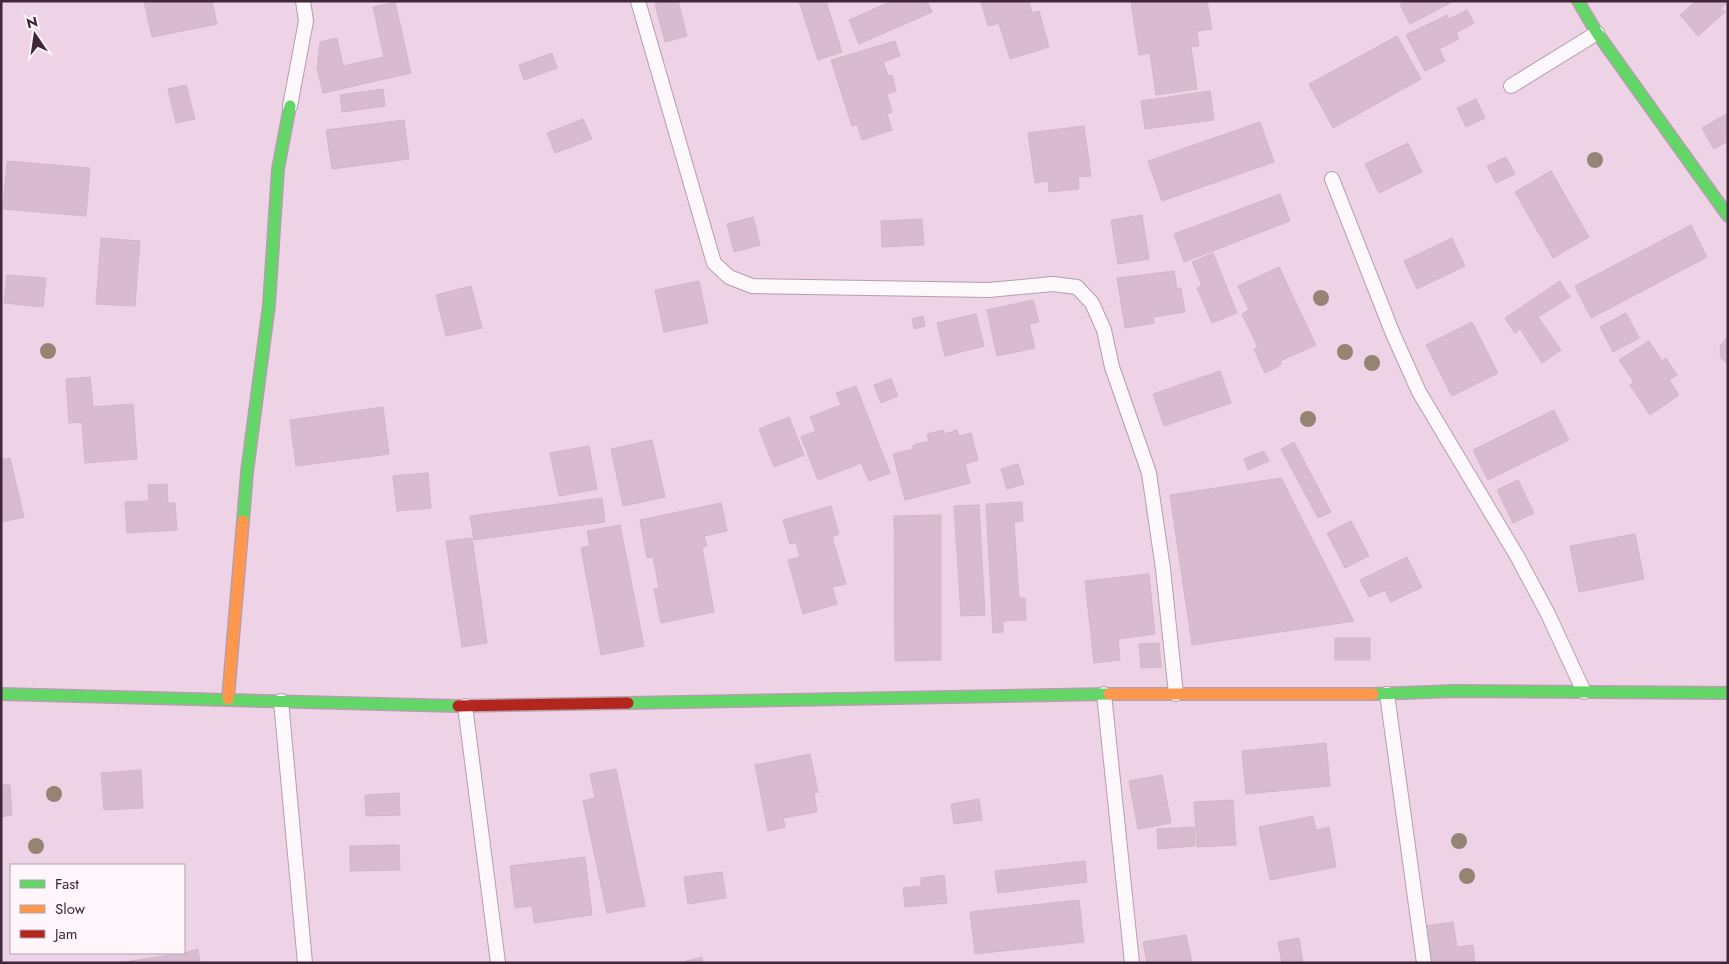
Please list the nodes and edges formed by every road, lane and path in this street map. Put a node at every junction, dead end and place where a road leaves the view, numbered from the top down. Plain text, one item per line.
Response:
1 (302, 1) edge
2 (638, 1) edge
3 (1578, 1) edge
4 (1597, 33) junction
5 (1511, 86) dead end
6 (290, 106) joint
7 (1332, 179) dead end
8 (1728, 216) edge
9 (1584, 692) junction
10 (1728, 693) edge
11 (1, 694) edge
12 (1104, 694) junction
13 (1176, 694) junction
14 (1386, 694) junction
15 (228, 699) junction
16 (282, 701) junction
17 (465, 706) junction
18 (305, 963) edge
19 (498, 963) edge
20 (1132, 963) edge
21 (1424, 963) edge

1 - 6 lane
2 - 13 lane
3 - 4 street
4 - 5 lane
4 - 8 street
6 - 15 street
7 - 9 lane
9 - 10 street
9 - 14 street
11 - 15 street
12 - 13 street
12 - 17 street
12 - 20 lane
13 - 14 street
14 - 21 lane
15 - 16 street
16 - 17 street
16 - 18 lane
17 - 19 lane

